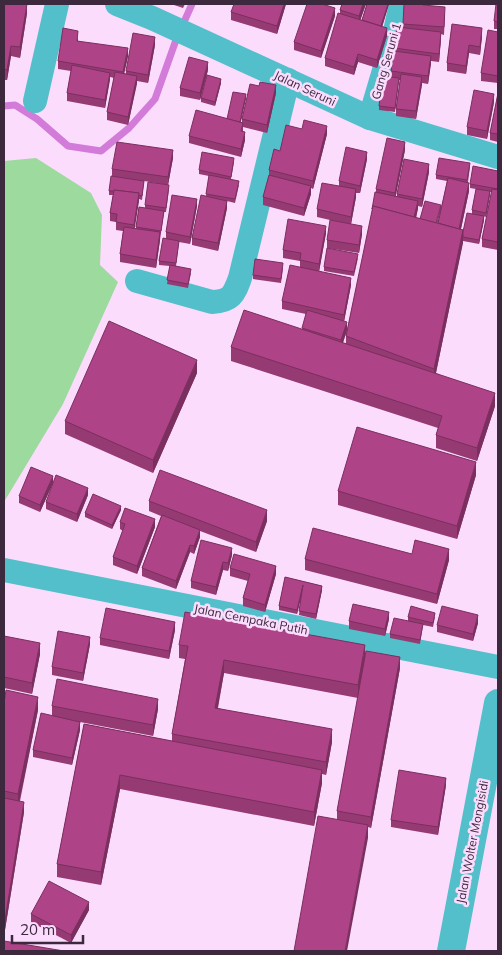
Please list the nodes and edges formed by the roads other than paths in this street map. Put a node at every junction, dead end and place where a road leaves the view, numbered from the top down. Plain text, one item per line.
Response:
1 (57, 4) edge
2 (117, 4) edge
3 (401, 4) edge
4 (288, 80) junction
5 (35, 102) dead end
6 (370, 118) junction
7 (498, 157) edge
8 (137, 281) dead end
9 (4, 570) edge
10 (498, 667) edge
11 (498, 703) edge
12 (451, 951) edge

1 - 5 street
2 - 4 street, Jalan Seruni
3 - 6 street, Gang Seruni 1
4 - 6 street, Jalan Seruni
4 - 8 street
6 - 7 street, Jalan Seruni
9 - 10 street, Jalan Cempaka Putih
11 - 12 street, Jalan Wolter Mongisidi

